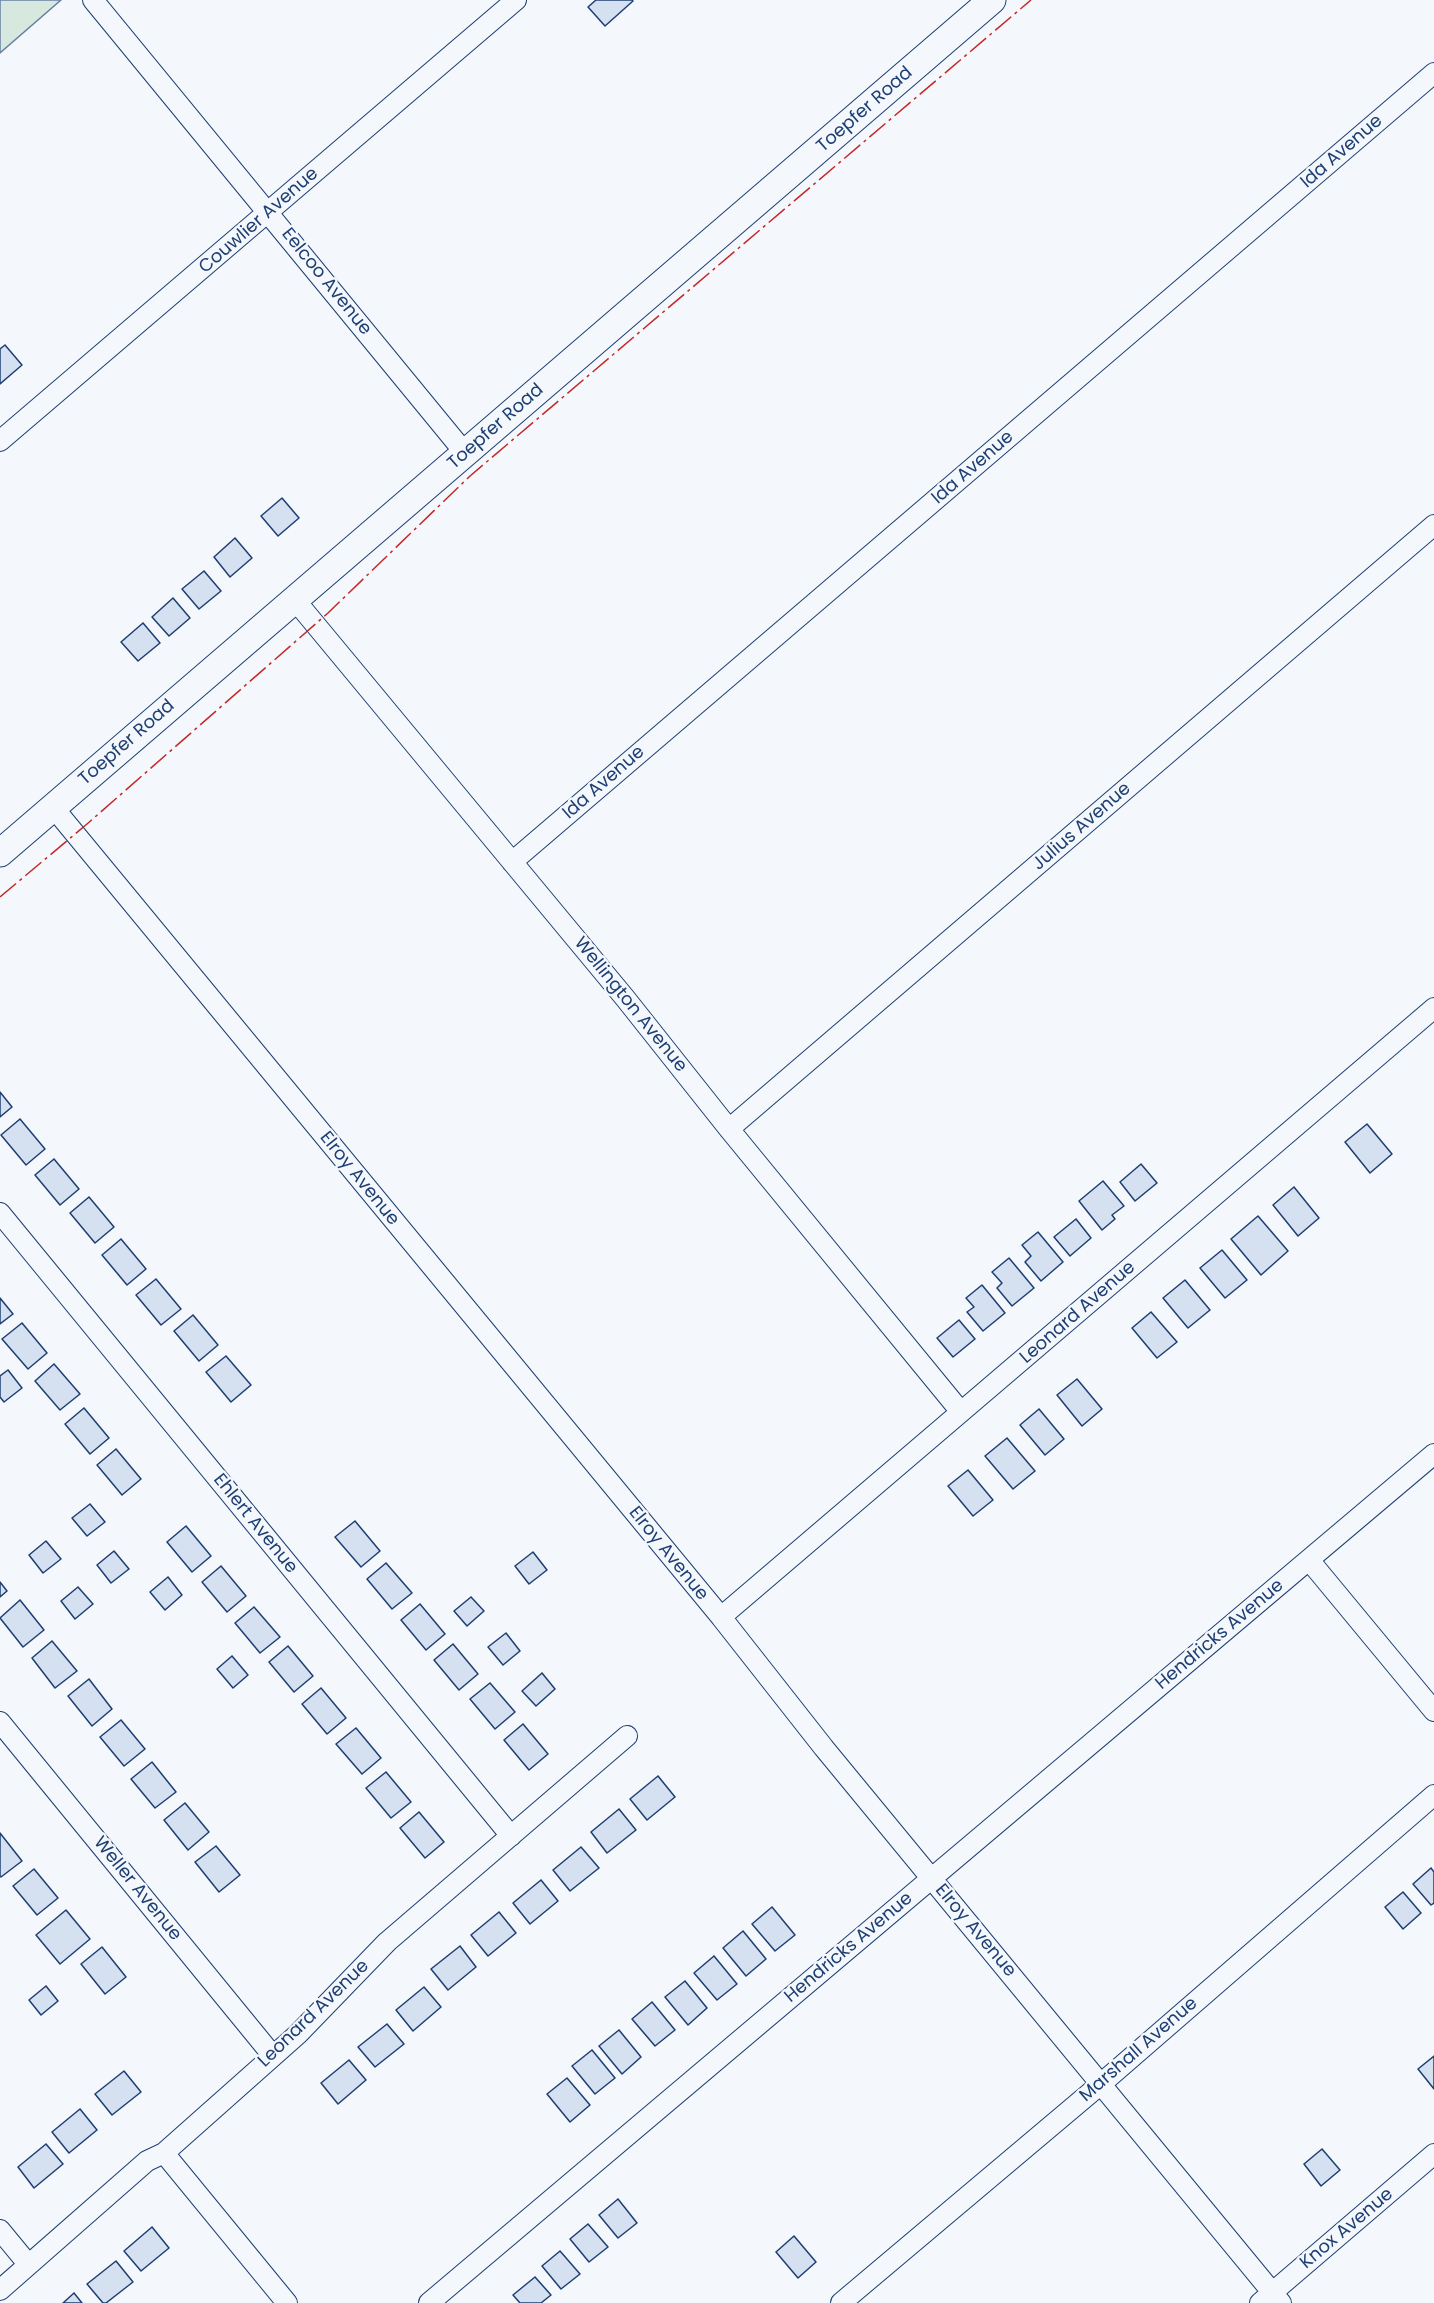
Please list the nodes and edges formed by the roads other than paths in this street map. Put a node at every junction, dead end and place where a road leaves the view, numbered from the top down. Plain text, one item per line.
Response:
1 (93, 0) edge
2 (516, 0) edge
3 (992, 0) edge
4 (1434, 73) edge
5 (269, 212) junction
6 (0, 441) edge
7 (465, 453) junction
8 (1434, 525) edge
9 (295, 600) junction
10 (53, 807) junction
11 (0, 853) edge
12 (512, 862) junction
13 (1434, 1008) edge
14 (729, 1129) junction
15 (0, 1213) edge
16 (961, 1412) junction
17 (1434, 1454) edge
18 (1310, 1560) junction
19 (721, 1617) junction
20 (1434, 1711) edge
21 (0, 1722) edge
22 (627, 1736) dead end
23 (1434, 1795) edge
24 (511, 1836) junction
25 (930, 1878) junction
26 (273, 2056) junction
27 (1102, 2083) junction
28 (164, 2153) junction
29 (1434, 2154) edge
30 (0, 2229) edge
31 (28, 2264) junction
32 (0, 2290) edge
33 (1271, 2300) edge
34 (287, 2303) edge
35 (429, 2303) edge
36 (841, 2303) edge

1 - 5 street, Eelcoo Avenue
2 - 5 street, Couwlier Avenue
3 - 7 street, Toepfer Road
4 - 12 street, Ida Avenue
5 - 6 street, Couwlier Avenue
5 - 7 street, Eelcoo Avenue
7 - 9 street, Toepfer Road
8 - 14 street, Julius Avenue
9 - 10 street, Toepfer Road
9 - 12 street, Wellington Avenue
10 - 11 street, Toepfer Road
10 - 19 street, Elroy Avenue
12 - 14 street, Wellington Avenue
13 - 16 street, Leonard Avenue
14 - 16 street, Wellington Avenue
15 - 24 street, Ehlert Avenue
16 - 19 street, Leonard Avenue
17 - 18 street, Hendricks Avenue
18 - 20 street
18 - 25 street, Hendricks Avenue
19 - 25 street, Elroy Avenue
21 - 26 street, Weller Avenue
22 - 24 street, Leonard Avenue
23 - 27 street, Marshall Avenue
24 - 26 street, Leonard Avenue
25 - 27 street, Elroy Avenue
25 - 35 street, Hendricks Avenue
26 - 28 street, Leonard Avenue
27 - 33 street, Elroy Avenue
27 - 36 street, Marshall Avenue
28 - 31 street, Leonard Avenue
28 - 34 street
29 - 33 street, Knox Avenue
30 - 31 street
31 - 32 street, Leonard Avenue

